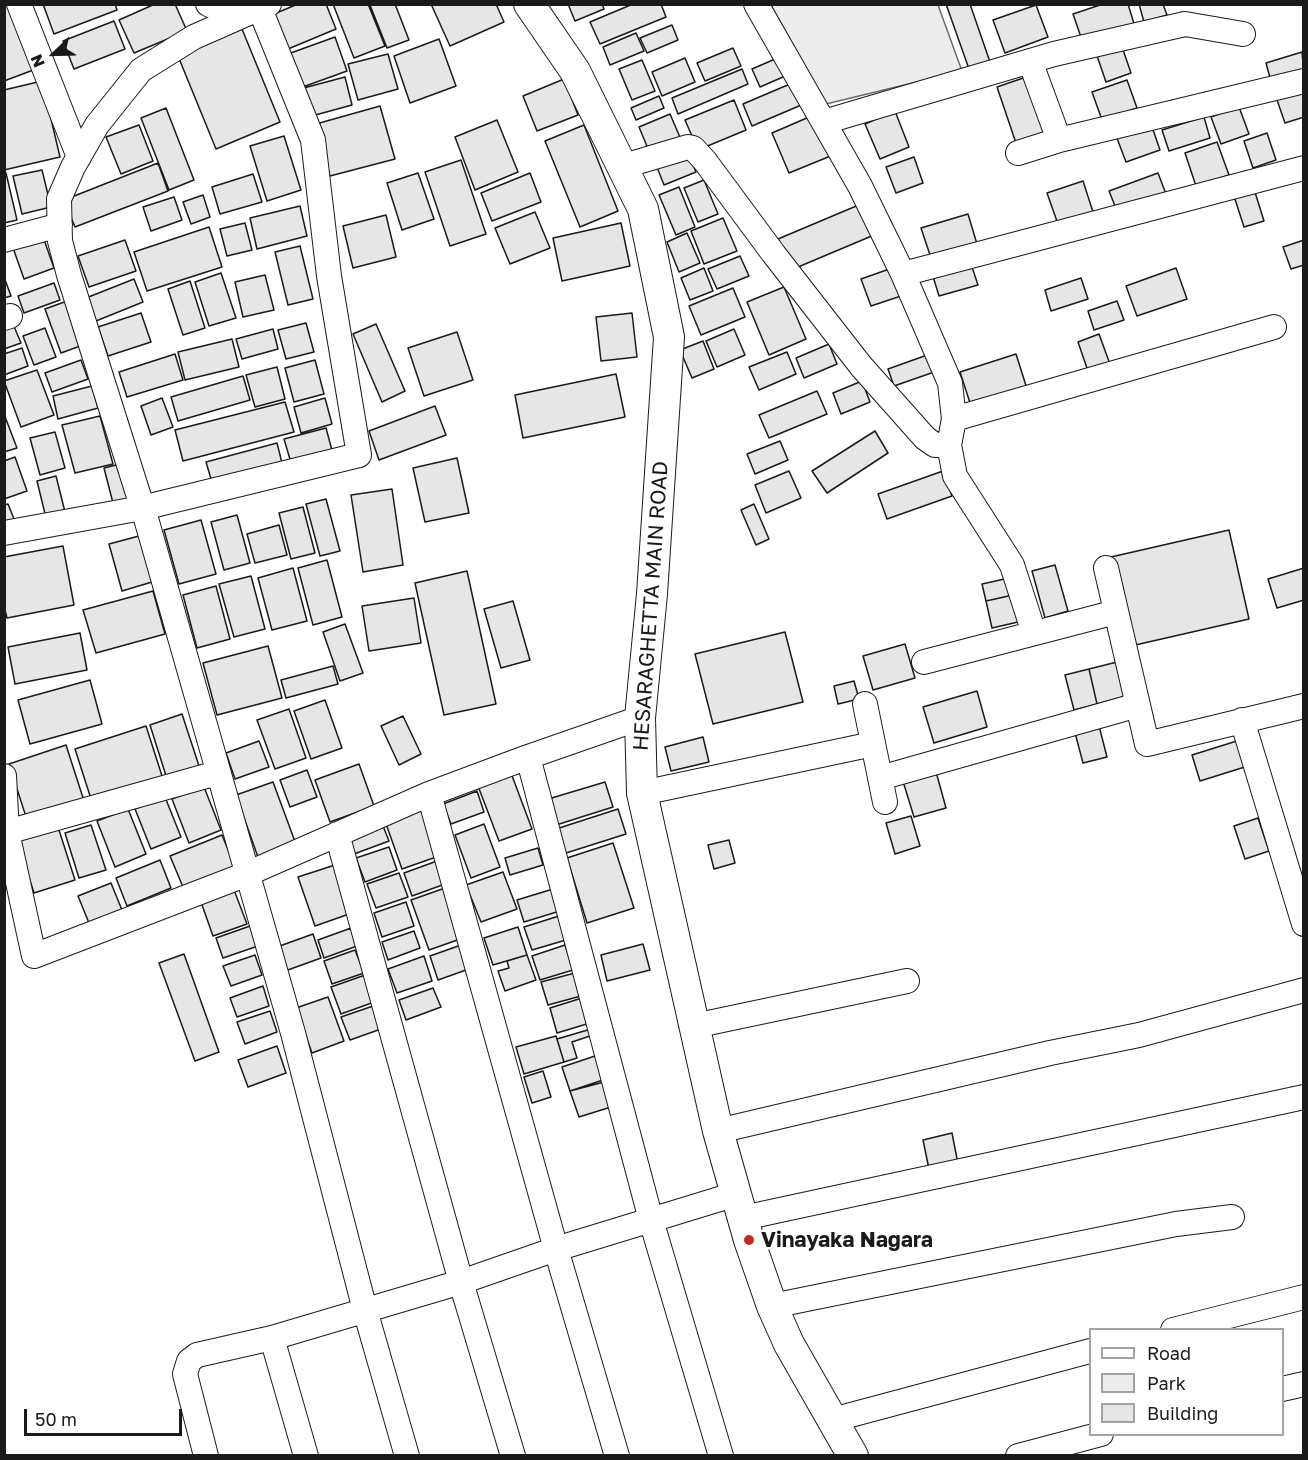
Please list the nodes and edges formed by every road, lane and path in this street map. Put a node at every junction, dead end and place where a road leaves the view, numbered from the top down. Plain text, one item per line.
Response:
1 (19, 4) edge
2 (208, 4) edge
3 (530, 4) edge
4 (756, 4) edge
5 (264, 7) edge
6 (236, 17) junction
7 (1243, 34) dead end
8 (1030, 61) junction
9 (1304, 81) edge
10 (824, 122) junction
11 (1059, 140) junction
12 (1018, 153) dead end
13 (79, 157) junction
14 (624, 166) junction
15 (1304, 168) edge
16 (60, 225) junction
17 (4, 240) edge
18 (903, 274) junction
19 (1274, 327) dead end
20 (954, 419) junction
21 (949, 445) junction
22 (142, 508) junction
23 (4, 533) edge
24 (1106, 568) dead end
25 (1116, 612) junction
26 (1034, 633) junction
27 (924, 662) dead end
28 (865, 704) dead end
29 (1138, 705) junction
30 (1304, 706) edge
31 (640, 718) junction
32 (1242, 720) junction
33 (873, 744) junction
34 (528, 757) junction
35 (217, 773) junction
36 (4, 776) edge
37 (880, 778) junction
38 (5, 781) edge
39 (642, 793) junction
40 (429, 794) junction
41 (885, 802) dead end
42 (7, 832) junction
43 (337, 834) junction
44 (246, 874) junction
45 (1304, 924) edge
46 (907, 981) dead end
47 (1304, 990) edge
48 (694, 1026) junction
49 (1304, 1097) edge
50 (718, 1131) junction
51 (740, 1206) junction
52 (1232, 1217) dead end
53 (651, 1220) junction
54 (556, 1249) junction
55 (461, 1282) junction
56 (1304, 1297) edge
57 (772, 1306) junction
58 (365, 1310) junction
59 (1227, 1323) edge
60 (1182, 1328) edge
61 (272, 1338) junction
62 (1089, 1351) edge
63 (1304, 1384) edge
64 (1284, 1389) edge
65 (832, 1420) junction
66 (1093, 1436) edge
67 (206, 1455) edge
68 (306, 1455) edge
69 (407, 1455) edge
70 (513, 1455) edge
71 (617, 1455) edge
72 (721, 1455) edge
73 (852, 1455) edge
74 (1018, 1455) edge

1 - 13 street
2 - 6 street
3 - 14 main road, HESARAGHETTA MAIN ROAD
4 - 10 street
5 - 6 street
5 - 22 street
6 - 13 street
7 - 8 street
8 - 10 street
8 - 11 street
9 - 11 street
10 - 18 street
11 - 12 street
13 - 16 street
14 - 21 street
14 - 31 main road, HESARAGHETTA MAIN ROAD
15 - 18 street
16 - 17 street
16 - 22 street
18 - 20 street
19 - 20 street
20 - 21 street
21 - 26 street
22 - 23 street
22 - 35 street
24 - 25 street
25 - 26 street
25 - 29 street
26 - 27 street
28 - 33 street
29 - 32 street
29 - 37 street
30 - 32 street
31 - 34 street
31 - 39 main road, HESARAGHETTA MAIN ROAD
32 - 45 street
33 - 37 street
33 - 39 street
34 - 40 street
34 - 53 street
35 - 42 street
35 - 44 street
36 - 38 street
37 - 41 street
38 - 42 street
39 - 48 main road, HESARAGHETTA MAIN ROAD
40 - 43 street
40 - 54 street
42 - 44 street
43 - 44 street
43 - 55 street
44 - 58 street
46 - 48 street
47 - 50 street
48 - 50 main road, HESARAGHETTA MAIN ROAD
49 - 51 street
50 - 51 main road, HESARAGHETTA MAIN ROAD
51 - 53 street
51 - 57 main road, HESARAGHETTA MAIN ROAD
52 - 57 street
53 - 54 street
53 - 72 street
54 - 55 street
54 - 71 street
55 - 58 street
55 - 70 street
56 - 59 street
57 - 65 main road, HESARAGHETTA MAIN ROAD
58 - 61 street
58 - 69 street
59 - 60 street
61 - 67 street
61 - 68 street
62 - 65 street
63 - 64 street
65 - 73 main road, HESARAGHETTA MAIN ROAD
66 - 74 street

